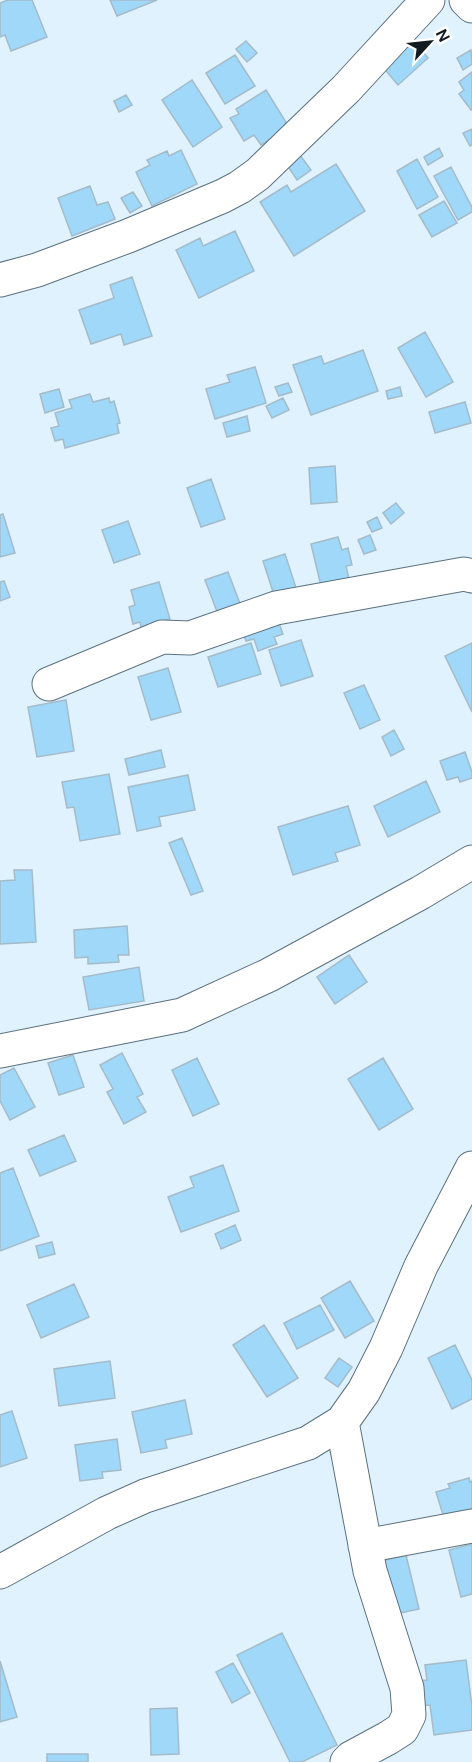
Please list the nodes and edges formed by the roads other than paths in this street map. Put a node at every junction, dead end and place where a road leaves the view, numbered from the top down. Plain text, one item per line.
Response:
1 (428, 0) edge
2 (466, 0) edge
3 (472, 6) edge
4 (0, 280) edge
5 (472, 576) edge
6 (49, 684) dead end
7 (472, 862) edge
8 (0, 1051) edge
9 (472, 1168) edge
10 (342, 1422) junction
11 (472, 1526) edge
12 (365, 1546) junction
13 (0, 1572) edge
14 (346, 1762) edge

1 - 4 street
2 - 3 street
5 - 6 street
7 - 8 street
9 - 10 street
10 - 12 street
10 - 13 street
11 - 12 street
12 - 14 street

